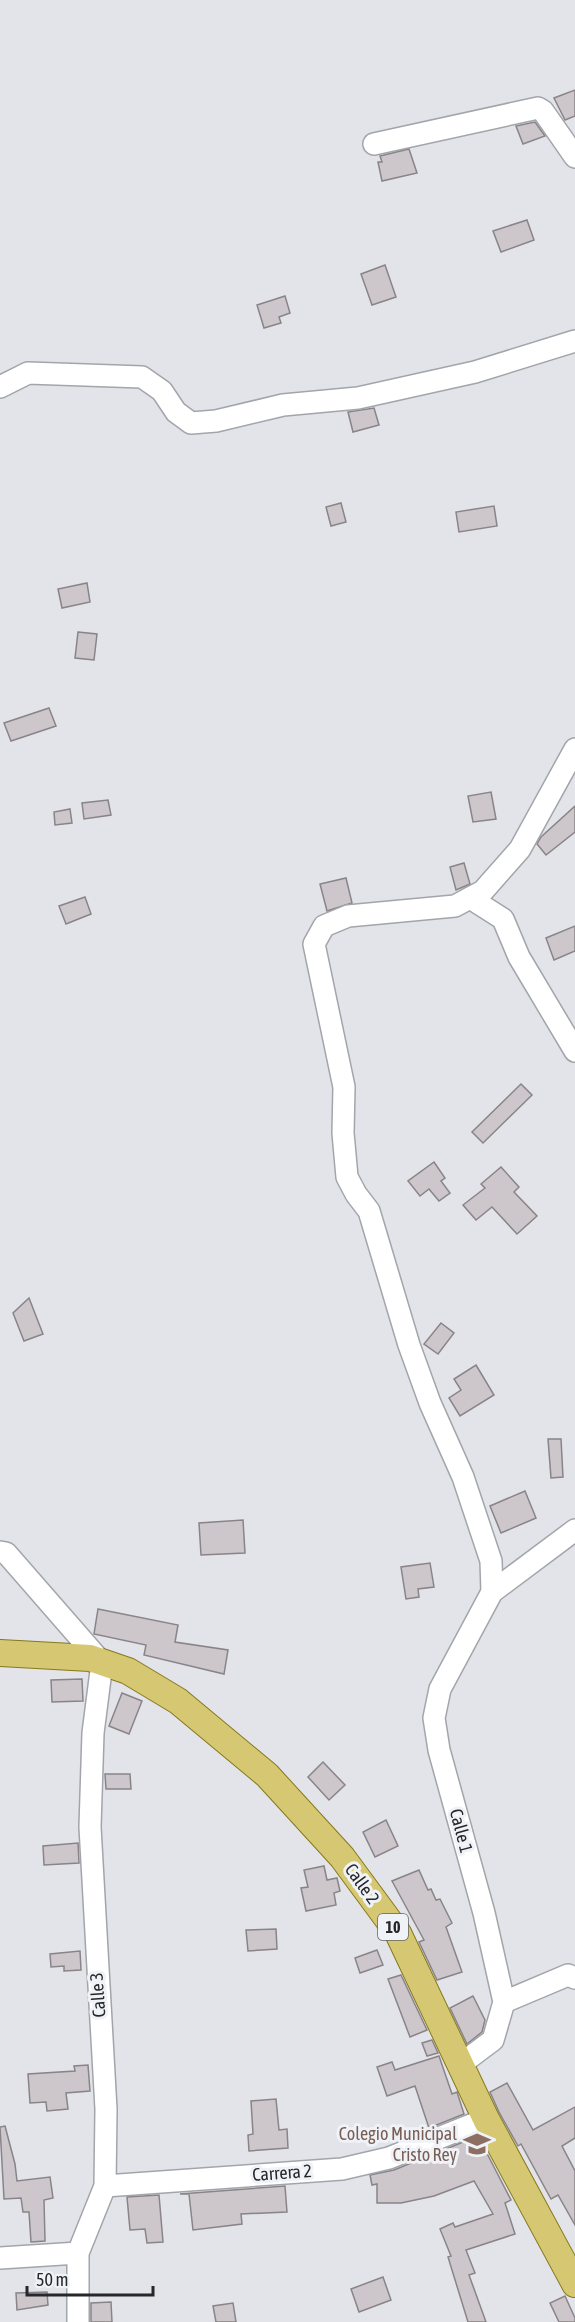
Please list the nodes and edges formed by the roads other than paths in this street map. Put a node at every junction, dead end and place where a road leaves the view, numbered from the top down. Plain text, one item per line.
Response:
1 (374, 144) dead end
2 (575, 157) edge
3 (575, 341) edge
4 (0, 387) edge
5 (575, 749) edge
6 (470, 898) junction
7 (575, 1051) edge
8 (575, 1530) edge
9 (0, 1552) edge
10 (492, 1592) junction
11 (0, 1653) edge
12 (102, 1663) junction
13 (575, 1978) edge
14 (504, 2002) junction
15 (461, 2064) junction
16 (486, 2119) junction
17 (105, 2186) junction
18 (78, 2253) junction
19 (0, 2258) edge
20 (575, 2284) edge
21 (78, 2322) edge

1 - 2 street
3 - 4 street
5 - 6 street
6 - 7 street
6 - 10 street
8 - 10 street
9 - 12 street
10 - 14 street, Calle 1
11 - 12 main road, 10
12 - 15 main road, Calle 2 / 10
12 - 17 street, Calle 3
13 - 14 street
14 - 15 street, Calle 1
15 - 16 main road, Calle 2 / 10
16 - 17 street, Carrera 2
16 - 20 main road, Calle 2 / 10
17 - 18 street, Calle 3
18 - 19 street
18 - 21 street, Calle 3

